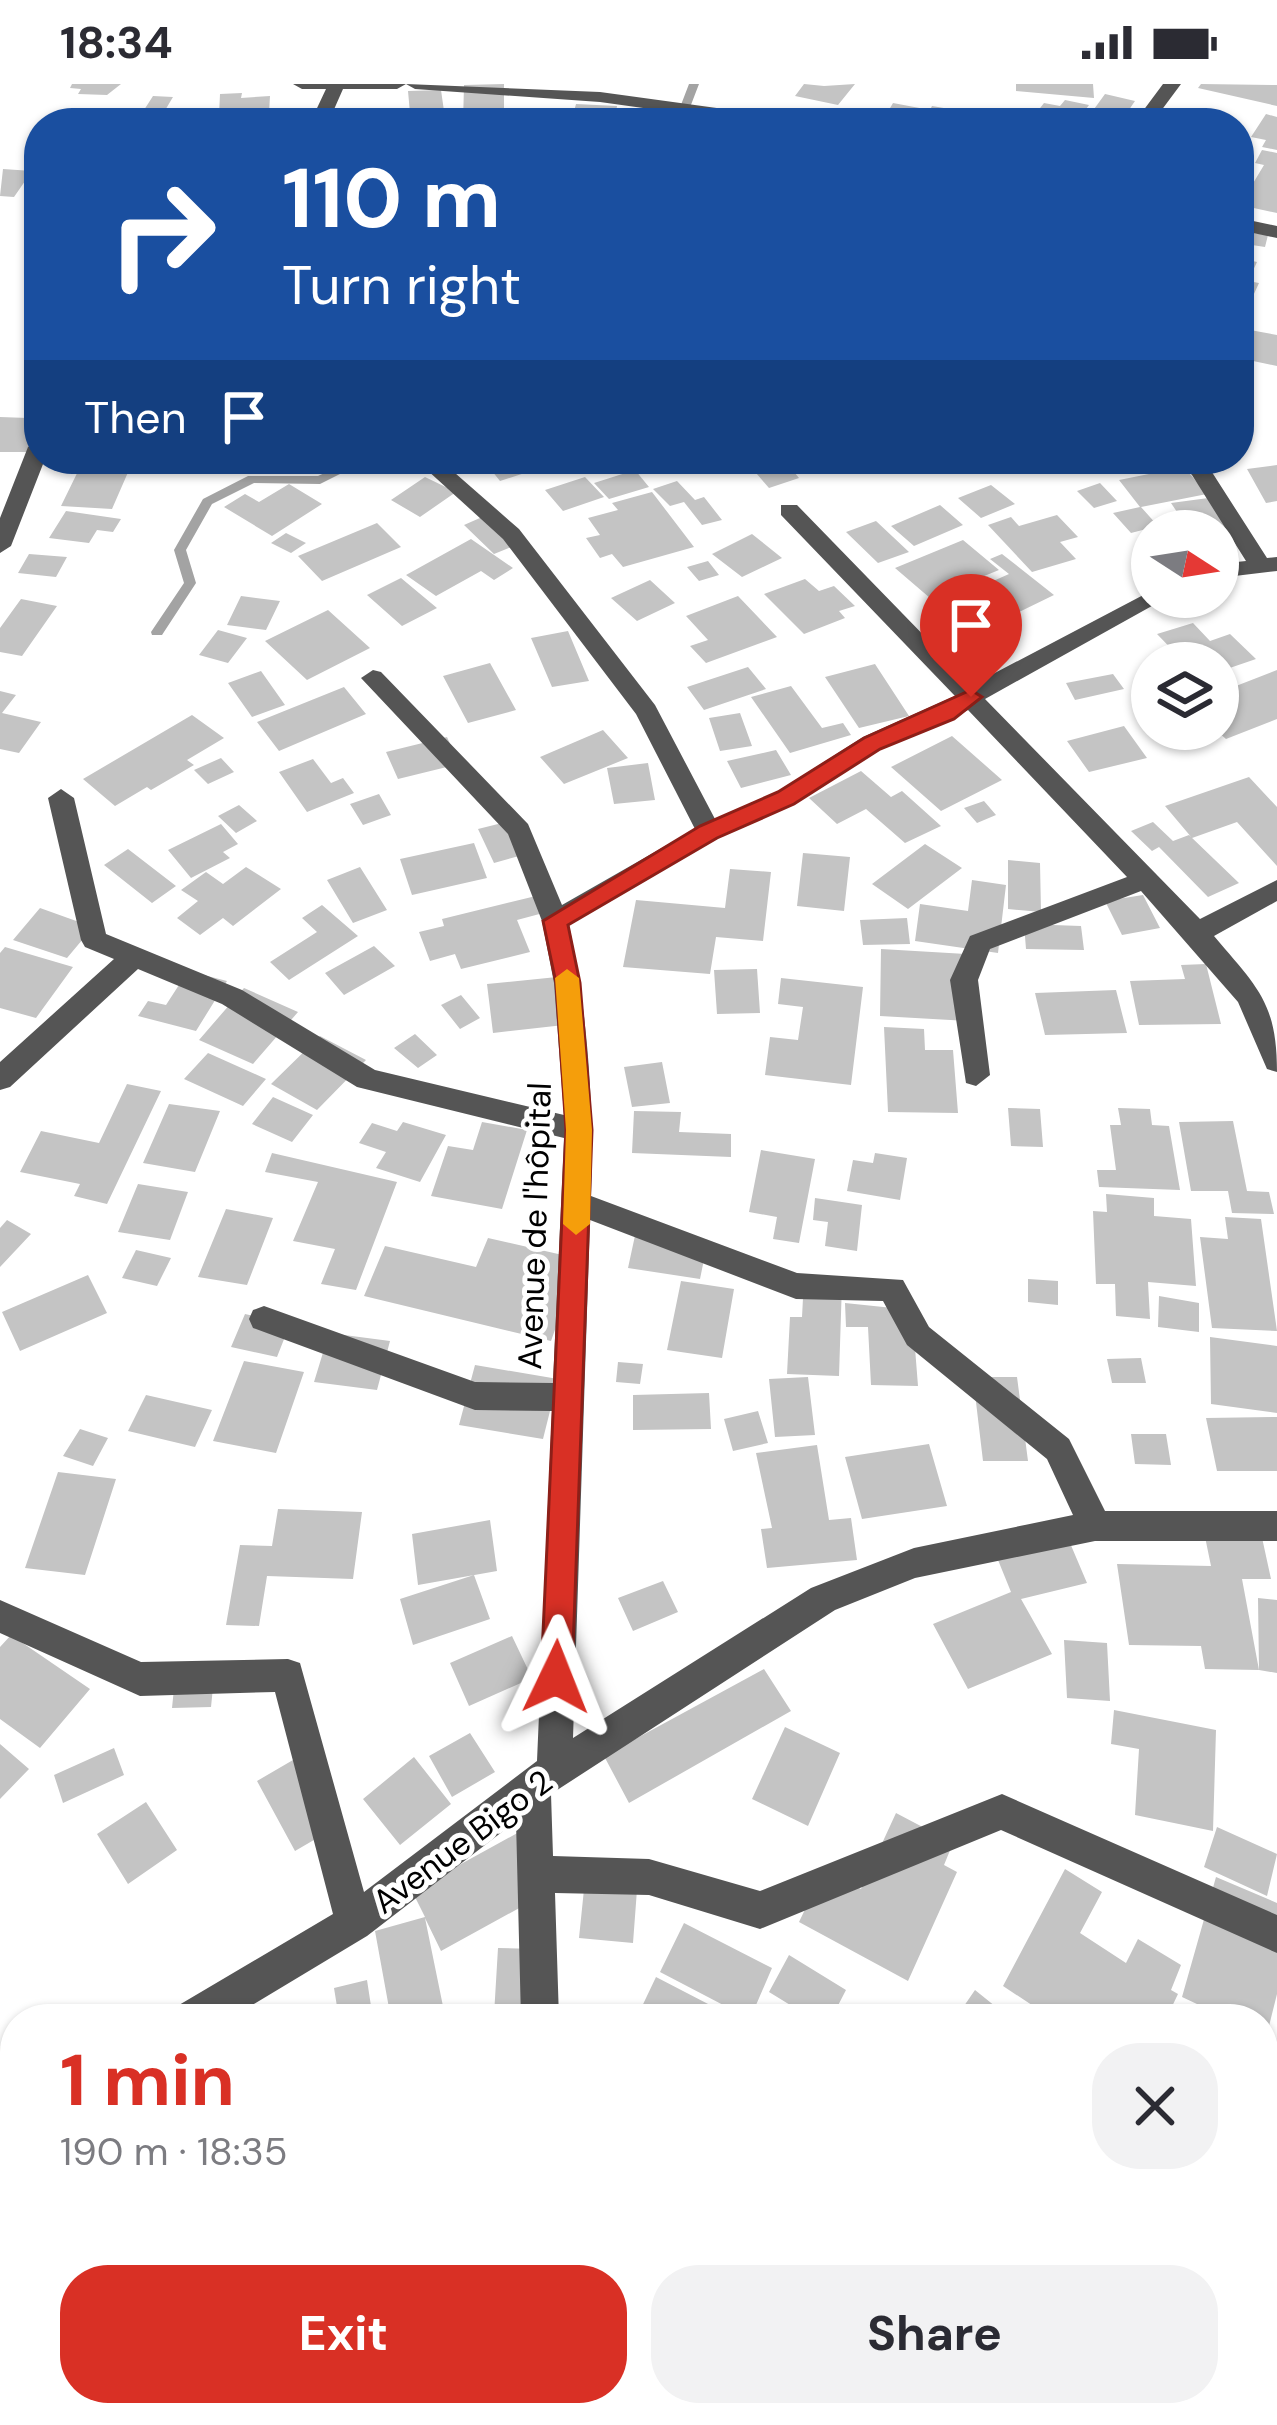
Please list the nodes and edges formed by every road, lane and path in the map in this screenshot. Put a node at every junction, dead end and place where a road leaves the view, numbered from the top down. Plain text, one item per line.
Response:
1 (302, 84) edge
2 (397, 84) edge
3 (415, 84) edge
4 (337, 86) edge
5 (601, 91) edge
6 (696, 108) edge
7 (28, 474) edge
8 (443, 474) edge
9 (1203, 474) edge
10 (789, 510) dead end
11 (0, 546) edge
12 (1268, 564) edge
13 (1131, 610) edge
14 (373, 678) dead end
15 (971, 697) junction
16 (62, 798) dead end
17 (709, 832) junction
18 (1145, 880) junction
19 (1277, 889) edge
20 (555, 921) junction
21 (1197, 933) junction
22 (134, 957) junction
23 (1277, 1061) edge
24 (976, 1075) dead end
25 (0, 1079) edge
26 (579, 1130) junction
27 (578, 1204) junction
28 (264, 1319) dead end
29 (565, 1397) junction
30 (1095, 1526) junction
31 (1277, 1526) edge
32 (0, 1616) edge
33 (543, 1779) junction
34 (537, 1874) junction
35 (354, 1923) junction
36 (1277, 1934) edge
37 (218, 2004) edge
38 (540, 2004) edge

1 - 4 street
2 - 4 street
3 - 5 street
5 - 6 street
7 - 11 street
8 - 17 street
9 - 12 street
10 - 15 street
13 - 15 street
14 - 20 street, Avenue de l'hôpital
15 - 17 street
15 - 18 street
16 - 22 street
17 - 20 street
18 - 21 street
18 - 24 street
19 - 21 street
20 - 26 street, Avenue de l'hôpital
21 - 23 street
22 - 25 street
22 - 26 street
26 - 27 street, Avenue de l'hôpital
27 - 29 street, Avenue de l'hôpital
27 - 30 street
28 - 29 street
29 - 33 street, Avenue de l'hôpital
30 - 31 street, Avenue Bigo 2
30 - 33 street, Avenue Bigo 2
32 - 35 street
33 - 34 street, Avenue de l'hôpital
33 - 35 street, Avenue Bigo 2
34 - 36 street
34 - 38 street, Avenue de l'hôpital
35 - 37 street, Avenue Bigo 2

